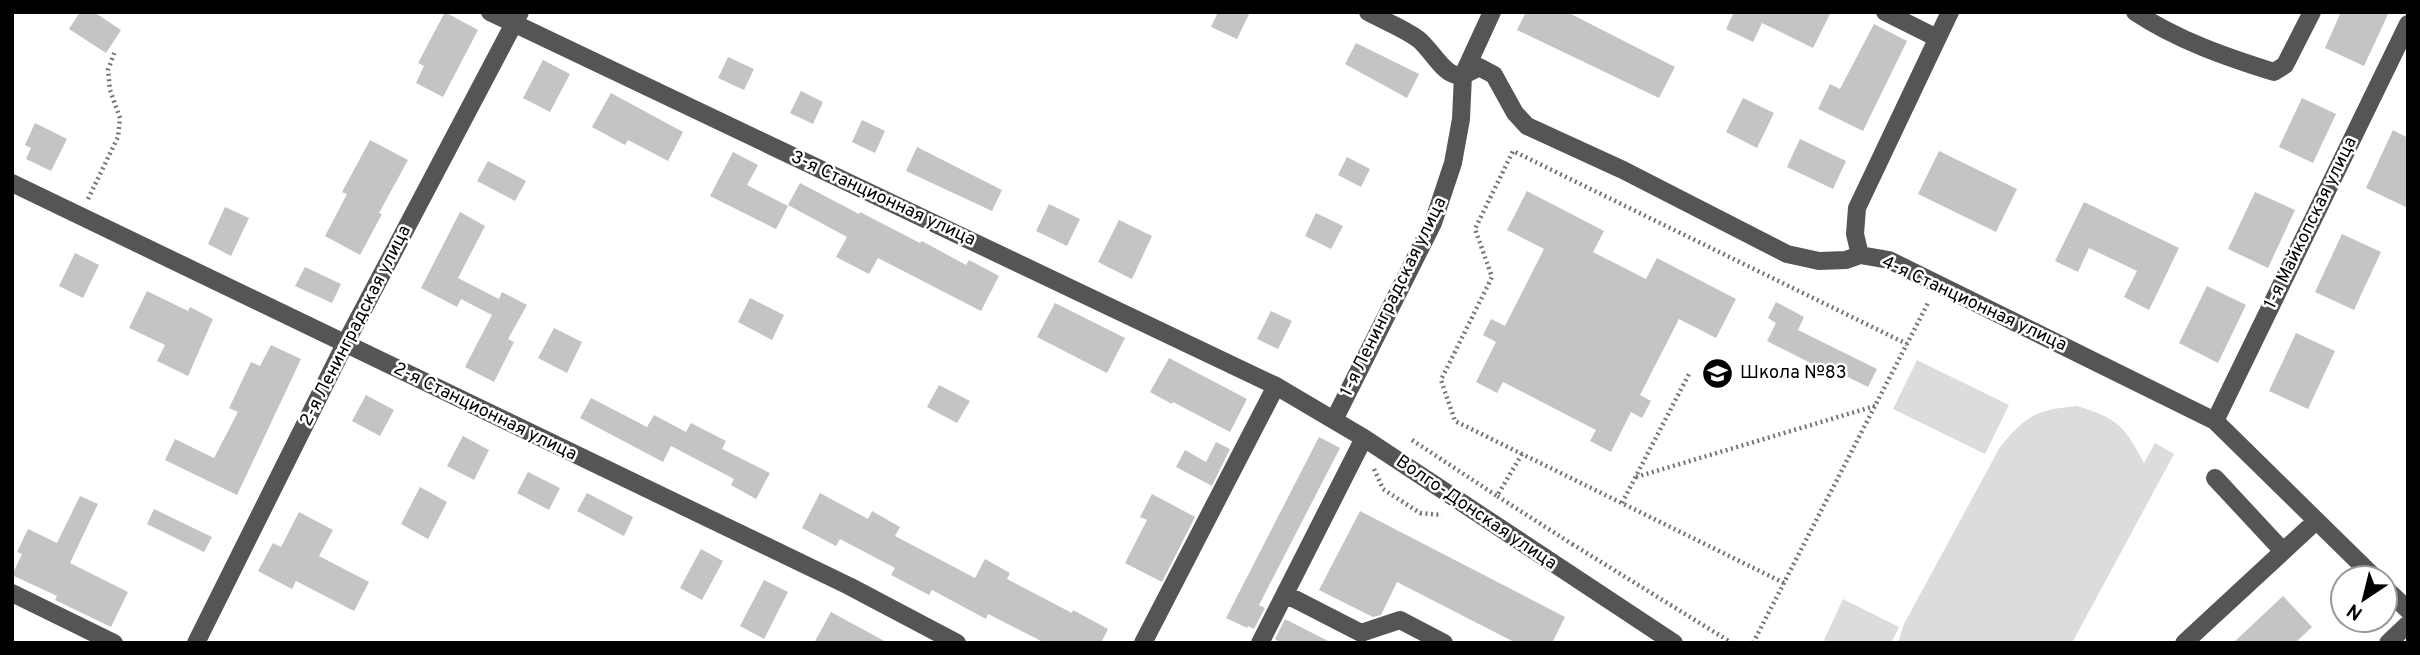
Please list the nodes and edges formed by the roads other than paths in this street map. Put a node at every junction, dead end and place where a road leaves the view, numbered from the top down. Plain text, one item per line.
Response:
1 (490, 12) edge
2 (1368, 12) edge
3 (1492, 12) edge
4 (1885, 12) edge
5 (1950, 12) edge
6 (2134, 12) edge
7 (2312, 12) edge
8 (517, 18) edge
9 (2408, 24) edge
10 (1937, 38) junction
11 (1463, 75) junction
12 (12, 183) edge
13 (1860, 256) junction
14 (345, 344) junction
15 (1276, 386) junction
16 (1334, 421) junction
17 (2215, 421) junction
18 (1364, 438) junction
19 (2215, 478) dead end
20 (2316, 521) junction
21 (2283, 551) junction
22 (2361, 564) edge
23 (12, 593) edge
24 (1285, 594) junction
25 (2406, 629) edge
26 (114, 643) edge
27 (196, 643) edge
28 (957, 643) edge
29 (1143, 643) edge
30 (1260, 643) edge
31 (1444, 643) edge
32 (1674, 643) edge
33 (2184, 643) edge
34 (2388, 643) edge

1 - 8 street, 3-я Станционная улица
2 - 11 street
3 - 11 street, 1-я Ленинградская улица
4 - 10 street
5 - 10 street
6 - 7 street
8 - 14 street, 2-я Ленинградская улица
8 - 15 street, 3-я Станционная улица
9 - 17 street, 1-я Майкопская улица
10 - 13 street
11 - 13 street, 4-я Станционная улица
11 - 16 street, 1-я Ленинградская улица
12 - 14 street, 2-я Станционная улица
13 - 17 street, 4-я Станционная улица
14 - 27 street, 2-я Ленинградская улица
14 - 28 street, 2-я Станционная улица
15 - 16 street, Волго-Донская улица
15 - 29 street
16 - 18 street, Волго-Донская улица
17 - 20 street, 4-я Станционная улица
18 - 24 street
18 - 32 street, Волго-Донская улица
19 - 21 street
20 - 21 street
20 - 22 street, 4-я Станционная улица
21 - 33 street
23 - 26 street
24 - 30 street
24 - 31 street
25 - 34 street

